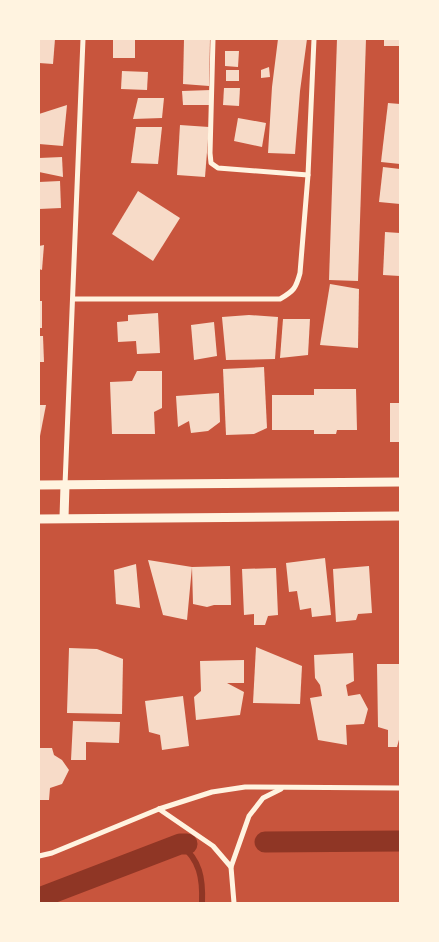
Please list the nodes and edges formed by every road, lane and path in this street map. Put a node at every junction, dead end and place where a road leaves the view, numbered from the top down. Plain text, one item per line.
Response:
1 (83, 39) edge
2 (213, 39) edge
3 (314, 39) edge
4 (308, 175) junction
5 (73, 299) junction
6 (400, 482) edge
7 (39, 485) edge
8 (65, 485) junction
9 (400, 516) edge
10 (64, 518) junction
11 (39, 519) edge
12 (283, 788) junction
13 (400, 788) edge
14 (159, 809) junction
15 (39, 856) edge
16 (231, 867) junction
17 (234, 903) edge

1 - 5 street
2 - 4 street
3 - 4 street
4 - 5 street
5 - 8 street
6 - 8 street
7 - 8 street
8 - 10 street
9 - 10 street
10 - 11 street
12 - 13 street
12 - 14 street
12 - 16 street
14 - 15 street
14 - 16 street
16 - 17 street

